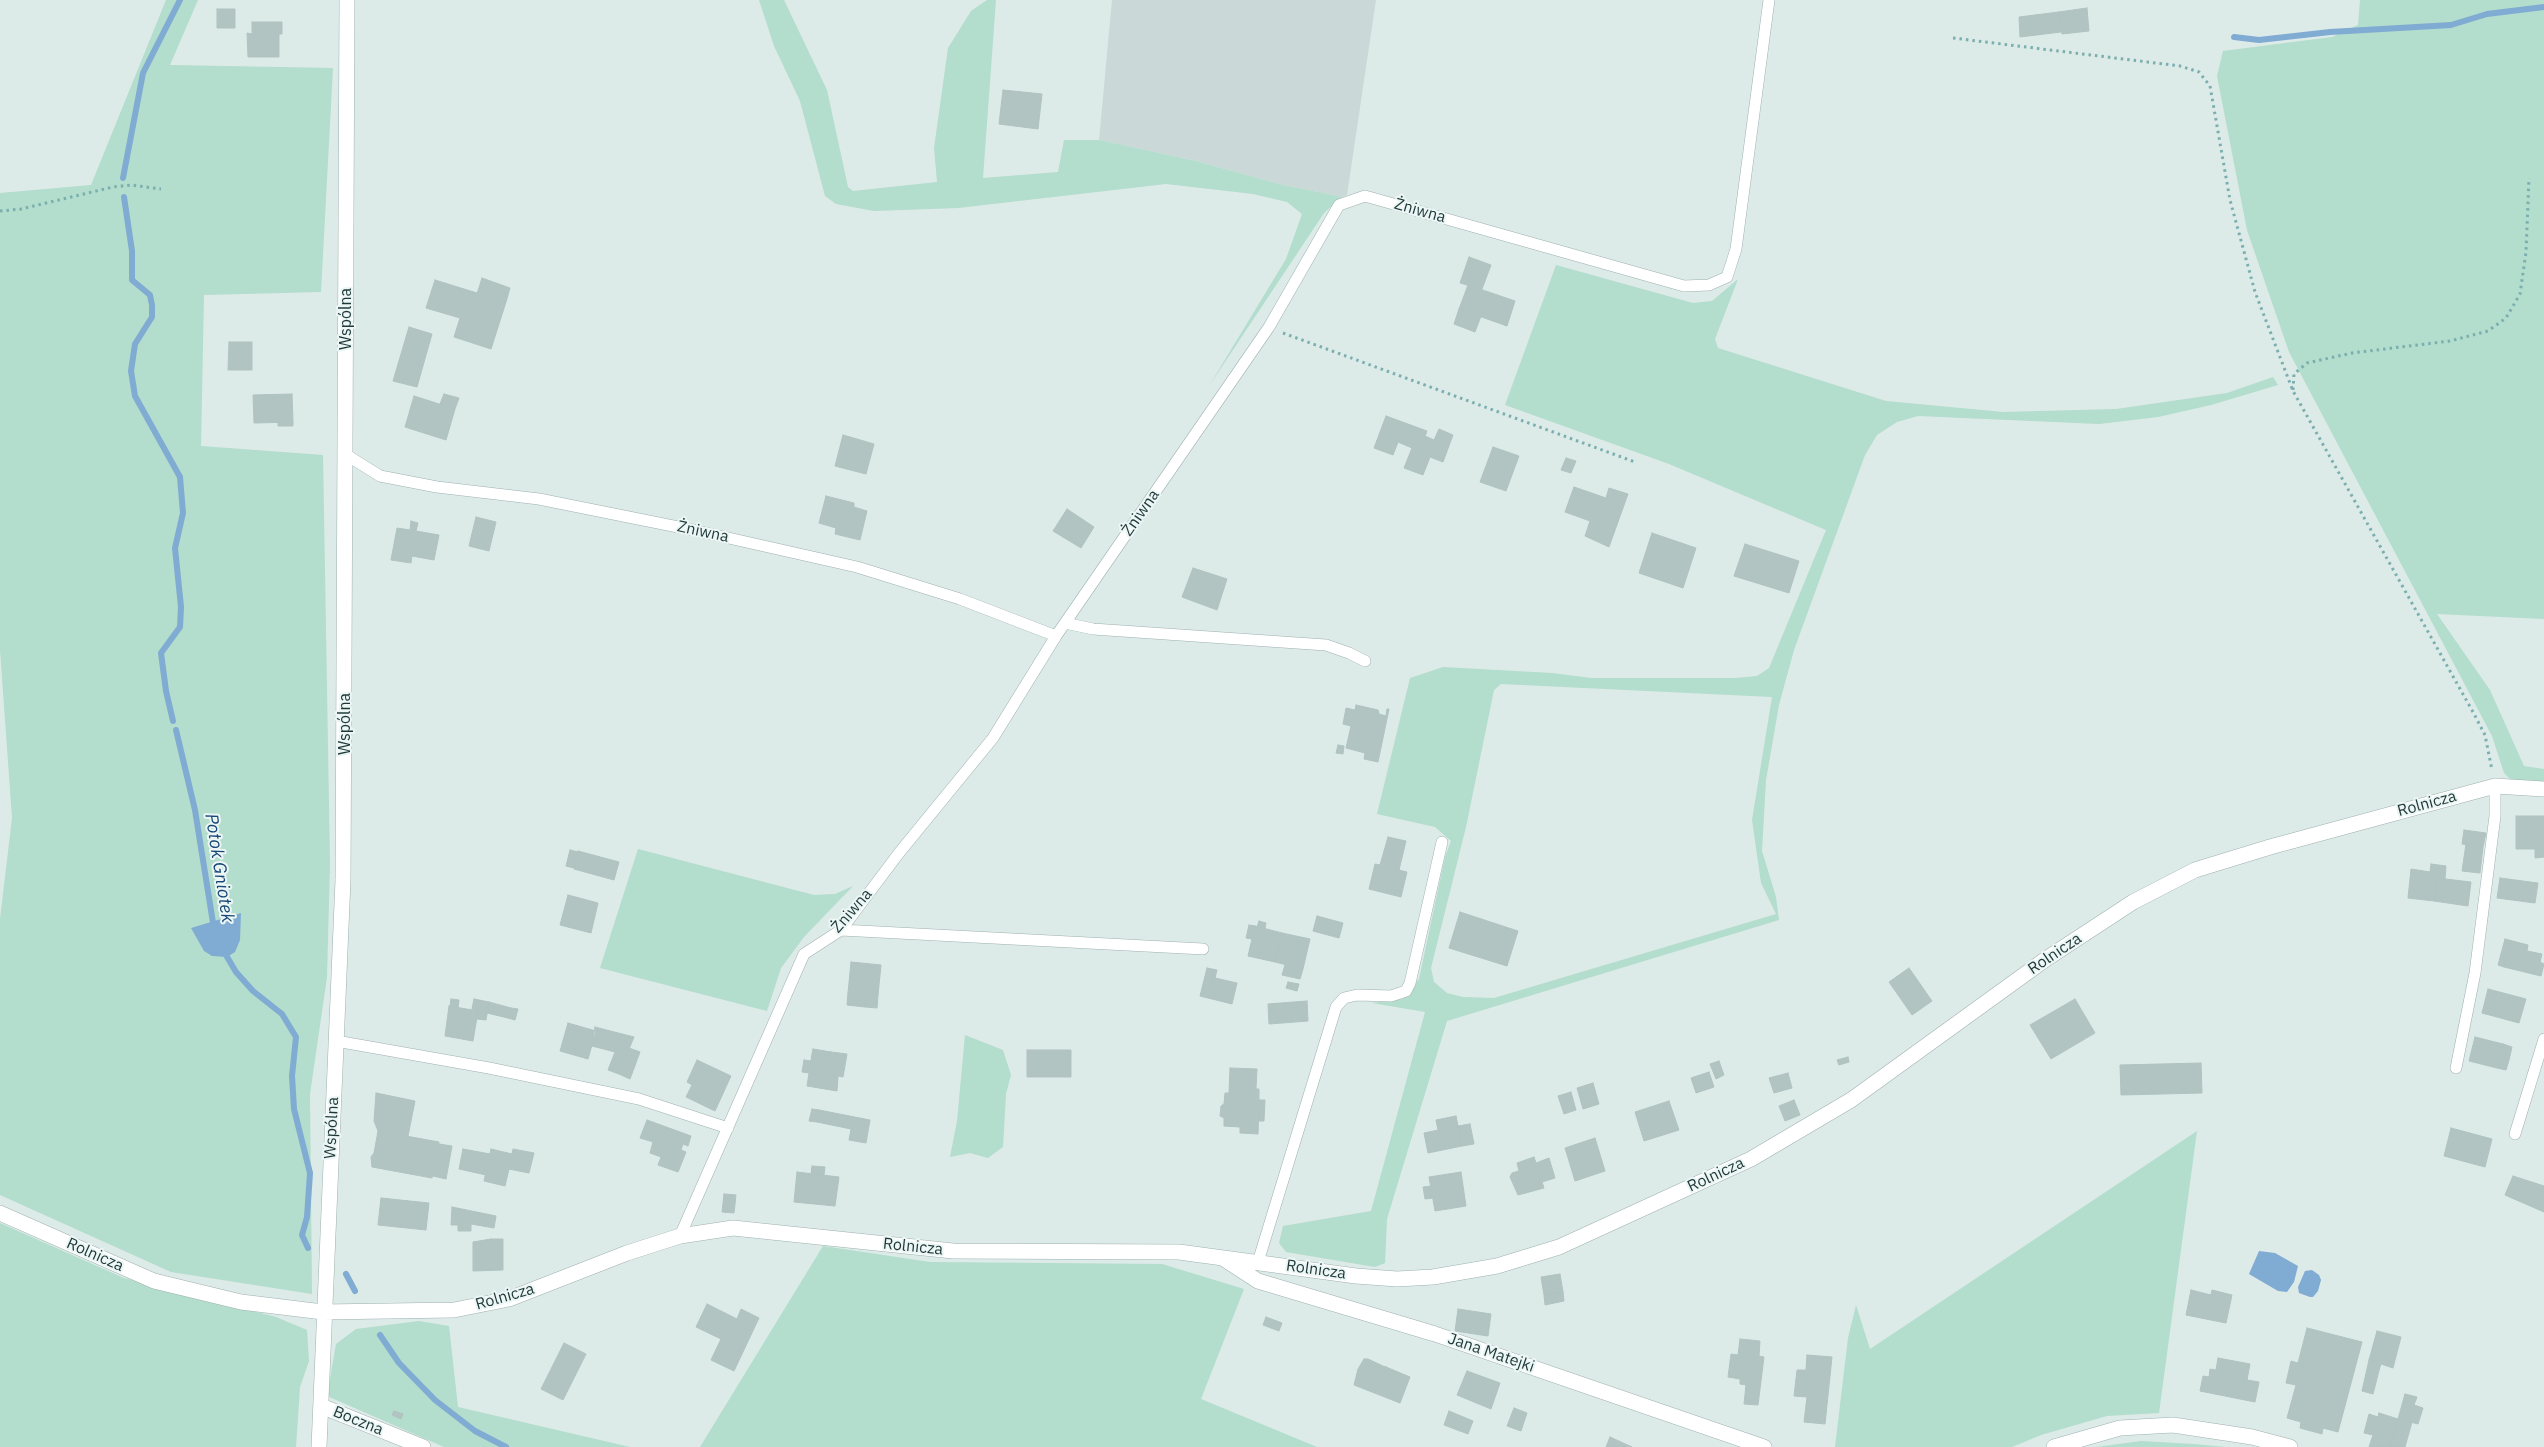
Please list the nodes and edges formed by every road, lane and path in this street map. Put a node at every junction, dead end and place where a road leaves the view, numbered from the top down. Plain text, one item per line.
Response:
1 (347, 0) edge
2 (1769, 0) edge
3 (1953, 38) dead end
4 (2529, 178) dead end
5 (161, 189) dead end
6 (0, 211) edge
7 (1269, 327) junction
8 (2292, 391) junction
9 (345, 454) junction
10 (1634, 462) dead end
11 (1065, 623) junction
12 (1056, 636) junction
13 (1365, 661) dead end
14 (2495, 786) junction
15 (2544, 789) edge
16 (1442, 842) dead end
17 (841, 930) junction
18 (1203, 949) dead end
19 (2544, 1039) edge
20 (336, 1041) junction
21 (2456, 1068) dead end
22 (728, 1128) junction
23 (2515, 1134) dead end
24 (0, 1213) edge
25 (680, 1236) junction
26 (1220, 1256) junction
27 (1258, 1262) junction
28 (323, 1312) junction
29 (321, 1406) junction
30 (319, 1447) edge
31 (423, 1447) edge
32 (1764, 1447) edge
33 (2054, 1447) edge
34 (2290, 1447) edge

1 - 9 street, Wspólna
2 - 7 lane, Żniwna
3 - 8 path
4 - 8 path
5 - 6 path
7 - 10 path
7 - 11 lane, Żniwna
8 - 14 path
9 - 12 lane, Żniwna
9 - 20 street, Wspólna
11 - 12 lane, Żniwna
11 - 13 lane
12 - 17 lane, Żniwna
14 - 15 street, Rolnicza
14 - 21 lane
14 - 27 street, Rolnicza
16 - 27 lane
17 - 18 lane
17 - 22 lane, Żniwna
19 - 23 lane
20 - 22 lane
20 - 28 street, Wspólna
22 - 25 lane, Żniwna
24 - 28 street, Rolnicza
25 - 26 street, Rolnicza
25 - 28 street, Rolnicza
26 - 27 street, Rolnicza
26 - 32 street, Jana Matejki
28 - 29 street, Wspólna
29 - 30 street, Wspólna
29 - 31 street, Boczna
33 - 34 street

